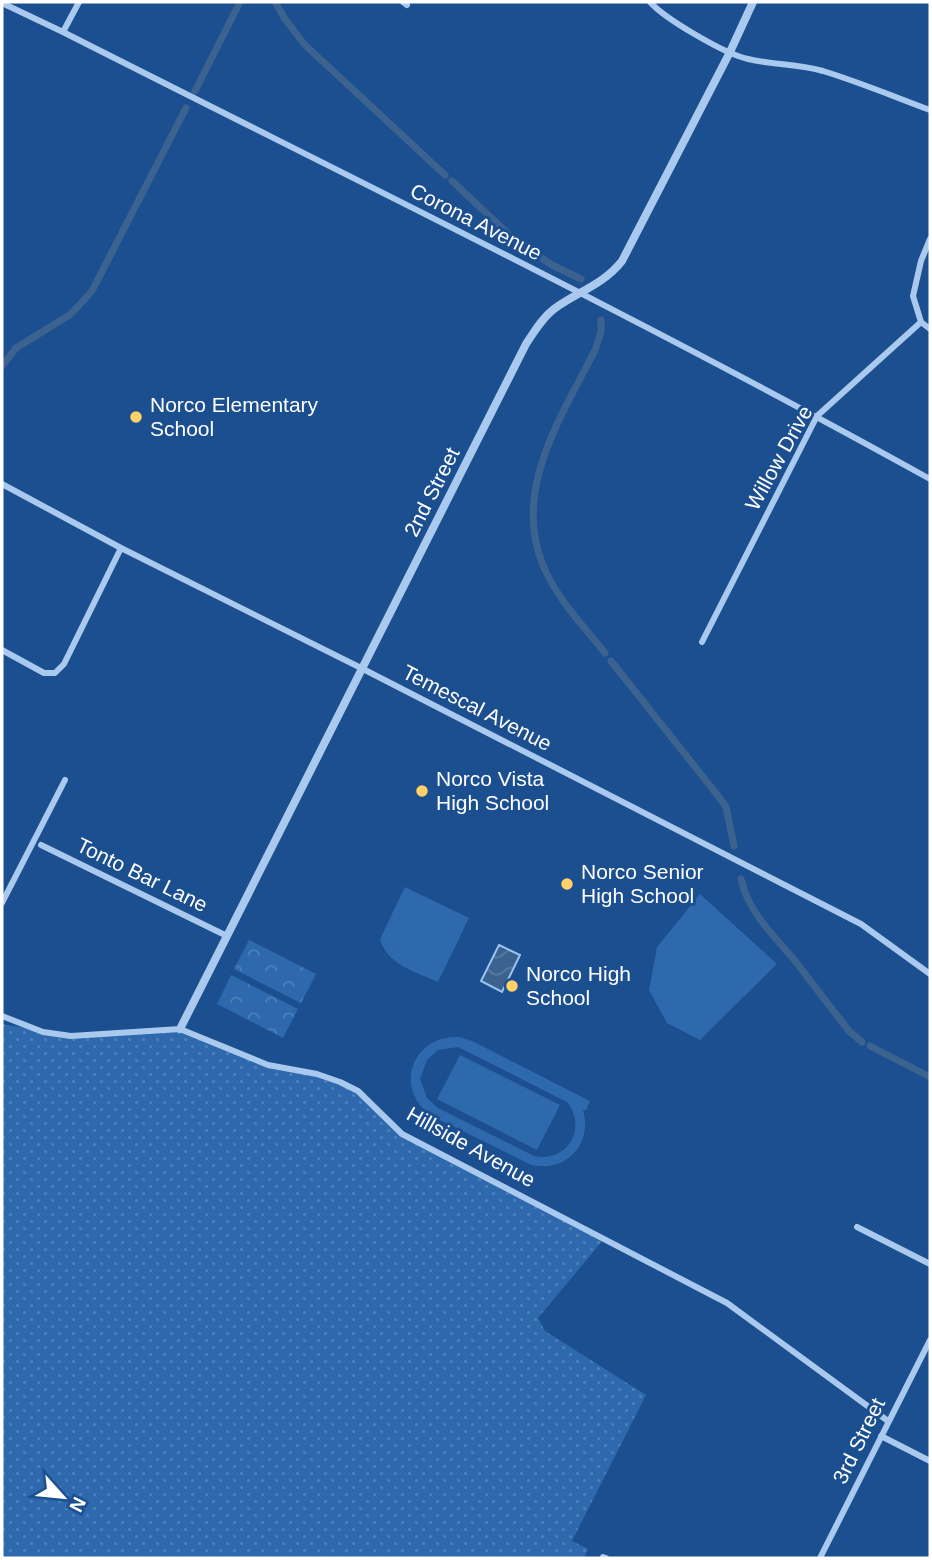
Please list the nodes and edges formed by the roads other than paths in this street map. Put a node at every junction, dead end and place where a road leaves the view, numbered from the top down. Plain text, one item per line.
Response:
1 (79, 2) edge
2 (650, 2) edge
3 (752, 2) edge
4 (2, 3) edge
5 (63, 32) junction
6 (730, 52) junction
7 (930, 110) edge
8 (930, 239) edge
9 (580, 294) junction
10 (921, 322) junction
11 (930, 329) edge
12 (817, 416) junction
13 (930, 480) edge
14 (2, 485) edge
15 (121, 548) junction
16 (702, 642) dead end
17 (2, 650) edge
18 (363, 668) junction
19 (65, 780) dead end
20 (41, 845) dead end
21 (2, 903) edge
22 (227, 936) junction
23 (930, 974) edge
24 (2, 1016) edge
25 (180, 1029) junction
26 (857, 1227) dead end
27 (930, 1264) edge
28 (930, 1340) edge
29 (888, 1421) junction
30 (881, 1436) junction
31 (930, 1461) edge
32 (820, 1558) edge

1 - 5 street
2 - 6 street
3 - 6 street, 2nd Street
4 - 5 street, Corona Avenue
5 - 9 street, Corona Avenue
6 - 7 street
6 - 9 street, 2nd Street
8 - 10 street
9 - 12 street, Corona Avenue
9 - 18 street, 2nd Street
10 - 11 street
10 - 12 street, Willow Drive
12 - 13 street, Corona Avenue
12 - 16 street, Willow Drive
14 - 15 street, Temescal Avenue
15 - 17 street
15 - 18 street, Temescal Avenue
18 - 22 street, 2nd Street
18 - 23 street, Temescal Avenue
19 - 21 street
20 - 22 street, Tonto Bar Lane
22 - 25 street, 2nd Street
24 - 25 street, Hillside Avenue
25 - 29 street, Hillside Avenue
26 - 27 street
28 - 29 street, 3rd Street
29 - 30 street, 3rd Street
30 - 31 street
30 - 32 street, 3rd Street

